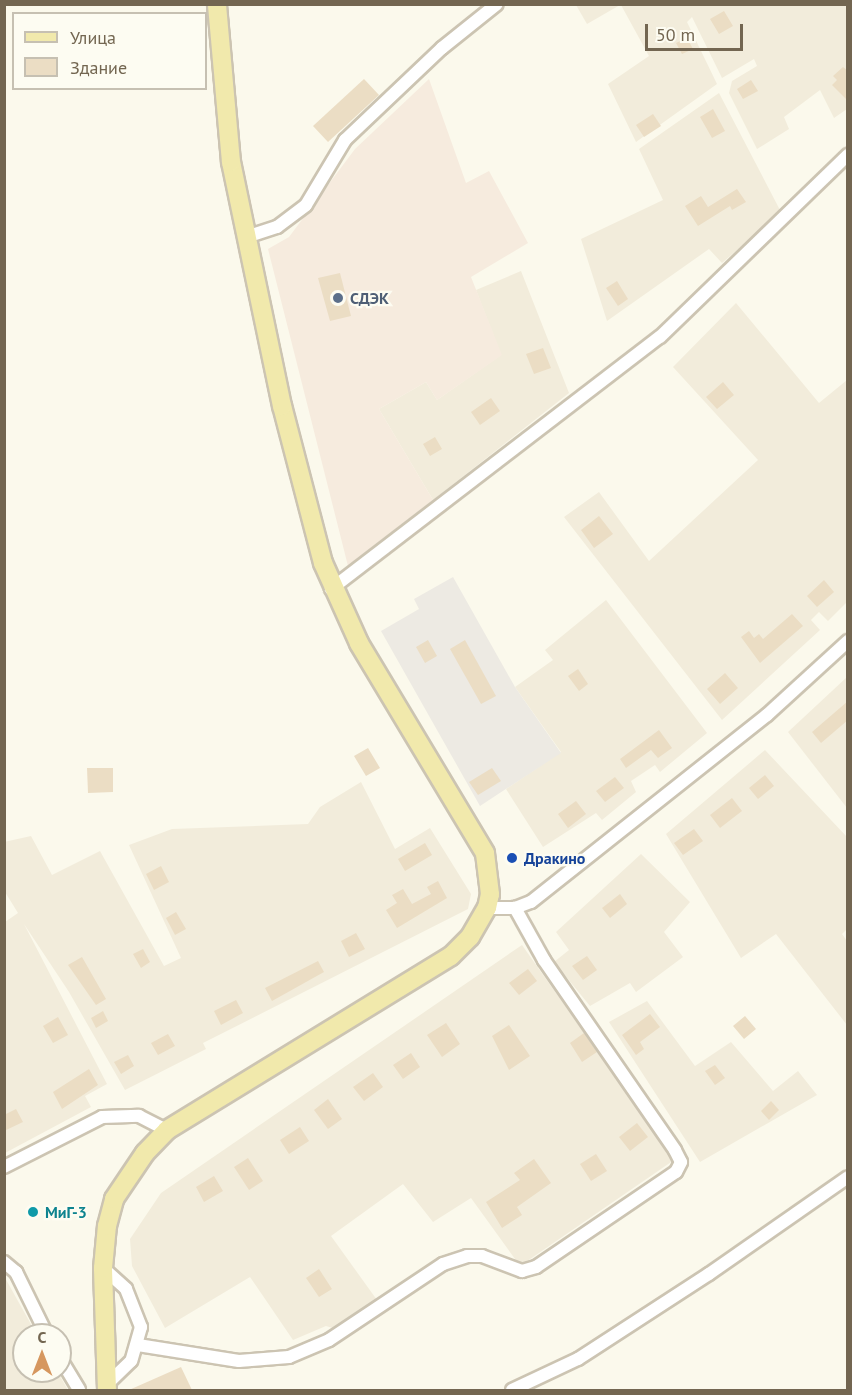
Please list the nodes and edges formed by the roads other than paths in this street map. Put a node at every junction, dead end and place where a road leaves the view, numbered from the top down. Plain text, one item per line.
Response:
1 (218, 4) edge
2 (497, 4) edge
3 (848, 155) edge
4 (246, 237) junction
5 (331, 589) junction
6 (848, 641) edge
7 (487, 908) junction
8 (515, 908) junction
9 (167, 1130) junction
10 (4, 1167) edge
11 (848, 1177) edge
12 (4, 1262) edge
13 (103, 1268) junction
14 (41, 1323) edge
15 (138, 1345) junction
16 (107, 1388) edge
17 (512, 1390) edge

1 - 4 main road
2 - 4 street
3 - 5 street
4 - 5 main road
5 - 7 main road
6 - 8 street
7 - 8 street
7 - 9 main road
8 - 15 street
9 - 10 street
9 - 13 main road
11 - 17 street
12 - 14 street
13 - 15 street
13 - 16 main road
15 - 16 street

